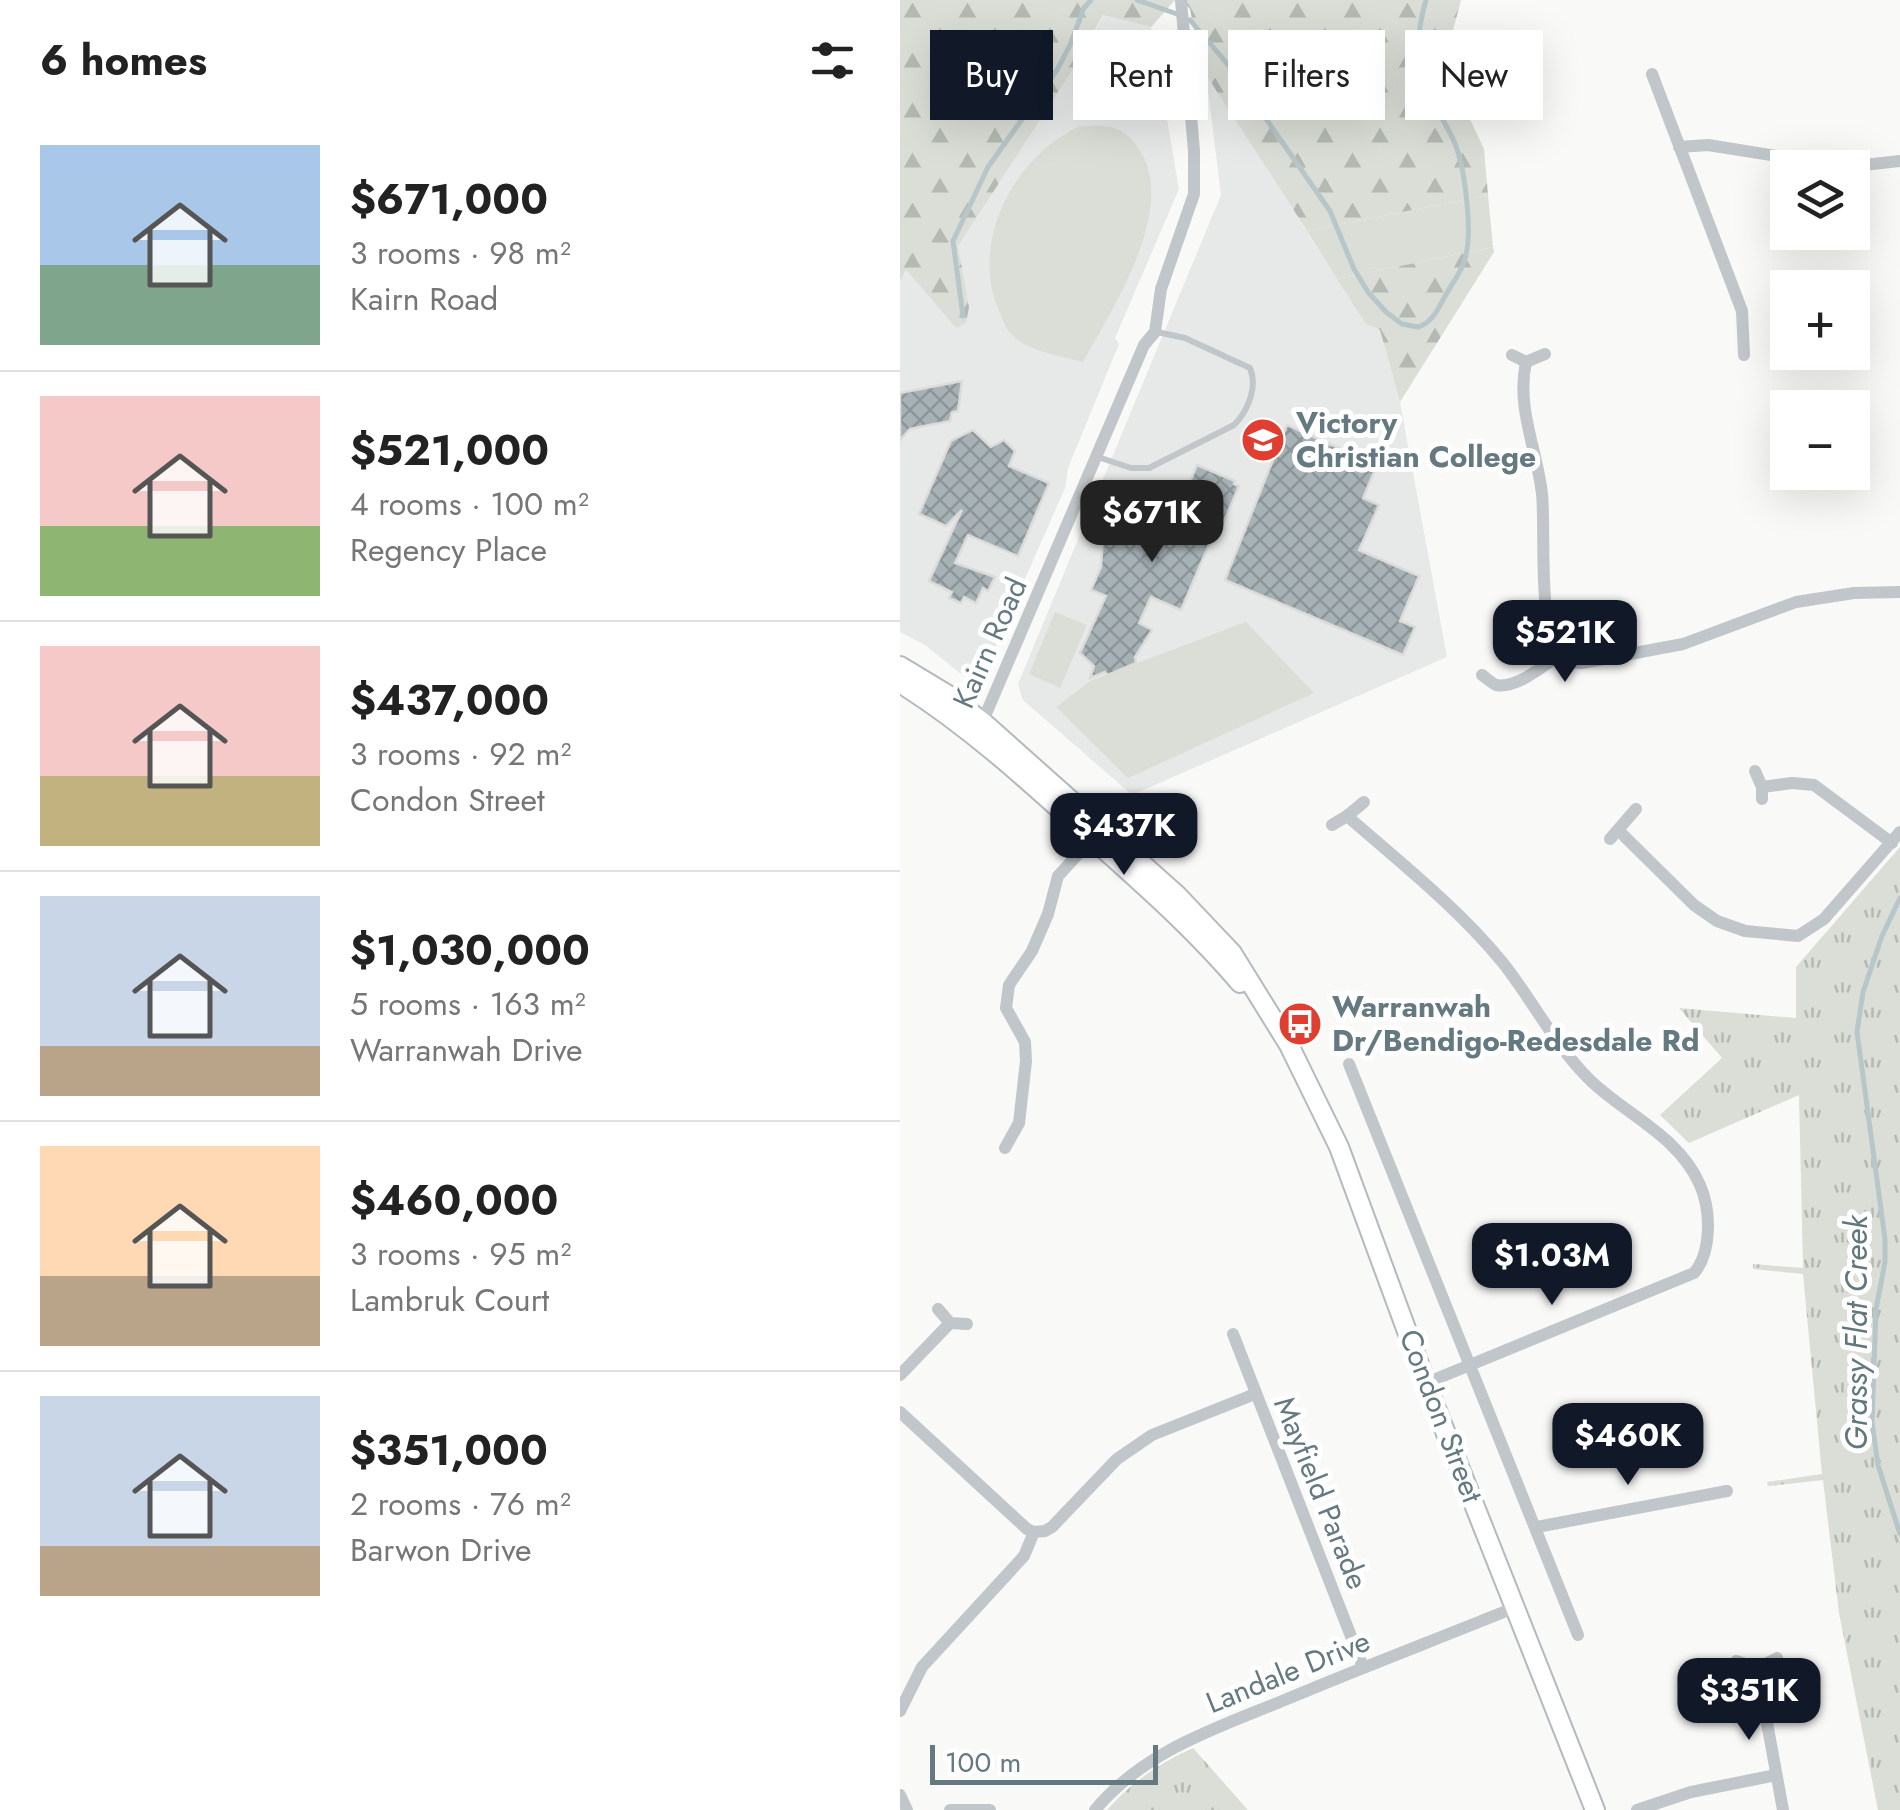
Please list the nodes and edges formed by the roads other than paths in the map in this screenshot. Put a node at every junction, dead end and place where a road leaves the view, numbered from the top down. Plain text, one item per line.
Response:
1 (1181, 0) edge
2 (1652, 74) dead end
3 (1679, 147) junction
4 (1900, 161) edge
5 (1155, 332) junction
6 (1546, 354) dead end
7 (1512, 355) dead end
8 (1744, 355) dead end
9 (1526, 362) junction
10 (1098, 457) junction
11 (1900, 592) edge
12 (1558, 656) junction
13 (900, 666) edge
14 (1482, 675) dead end
15 (900, 683) edge
16 (980, 730) junction
17 (1755, 771) dead end
18 (1364, 802) dead end
19 (1636, 809) dead end
20 (1347, 816) junction
21 (1332, 825) dead end
22 (1896, 837) edge
23 (1092, 839) junction
24 (1276, 1026) junction
25 (1350, 1064) dead end
26 (1005, 1148) dead end
27 (938, 1310) dead end
28 (950, 1322) junction
29 (967, 1324) dead end
30 (1233, 1334) dead end
31 (1469, 1364) junction
32 (900, 1374) edge
33 (1426, 1383) junction
34 (1255, 1394) junction
35 (900, 1412) edge
36 (1727, 1492) dead end
37 (1537, 1527) junction
38 (1034, 1532) junction
39 (1516, 1608) junction
40 (1578, 1635) dead end
41 (1777, 1658) dead end
42 (1736, 1661) dead end
43 (1363, 1667) junction
44 (1757, 1668) junction
45 (900, 1711) edge
46 (1776, 1776) junction
47 (900, 1796) edge
48 (908, 1810) edge
49 (950, 1810) edge
50 (990, 1810) edge
51 (1096, 1810) edge
52 (1596, 1810) edge
53 (1637, 1810) edge
54 (1783, 1810) edge

1 - 5 street, Kairn Road
2 - 3 street
3 - 4 street
3 - 8 street
5 - 10 street, Kairn Road
5 - 10 lane
6 - 9 street
7 - 9 street
9 - 12 street
10 - 16 street, Kairn Road
11 - 12 street
12 - 14 street
13 - 16 main road, Condon Street
15 - 16 main road, Condon Street
16 - 23 main road, Condon Street
16 - 24 main road, Condon Street
17 - 22 street
18 - 20 street
19 - 22 street
20 - 21 street
20 - 31 street
23 - 24 main road, Condon Street
23 - 26 street
24 - 33 main road, Condon Street
25 - 31 street, Condon Street
27 - 28 street
28 - 29 street
28 - 32 street
30 - 34 street, Mayfield Parade
31 - 33 street
31 - 37 street, Condon Street
33 - 39 main road, Condon Street
34 - 38 street, Mayfield Parade
34 - 43 street, Mayfield Parade
35 - 38 street
36 - 37 street
37 - 40 street, Condon Street
38 - 45 street, Mayfield Parade
39 - 43 street, Landale Drive
39 - 52 main road, Condon Street
41 - 44 street
42 - 44 street
43 - 51 street, Landale Drive
44 - 46 street
46 - 53 street
46 - 54 street
47 - 48 street
49 - 50 street

